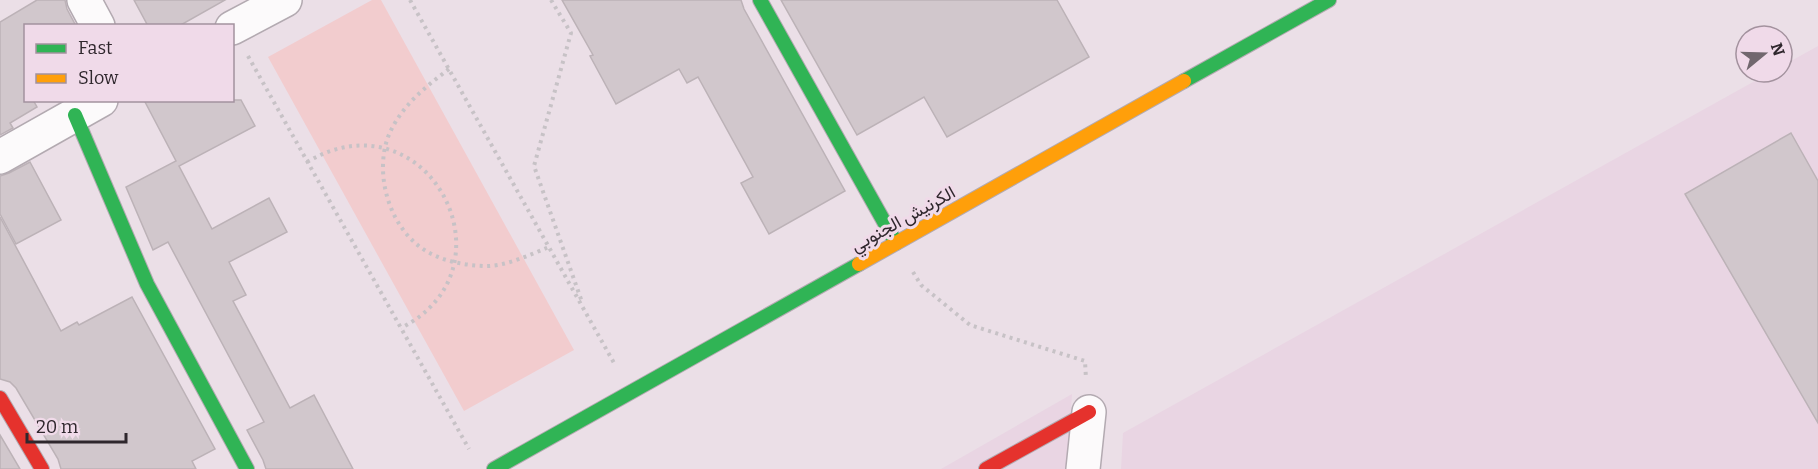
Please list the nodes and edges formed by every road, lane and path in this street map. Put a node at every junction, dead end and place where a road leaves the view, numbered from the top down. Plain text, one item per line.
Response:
1 (84, 0) edge
2 (285, 0) edge
3 (410, 0) edge
4 (551, 0) edge
5 (760, 0) edge
6 (1329, 0) edge
7 (97, 24) edge
8 (238, 39) edge
9 (449, 69) junction
10 (88, 108) edge
11 (386, 148) junction
12 (0, 157) edge
13 (307, 162) junction
14 (896, 243) junction
15 (549, 247) junction
16 (453, 263) junction
17 (586, 313) junction
18 (401, 328) junction
19 (631, 392) junction
20 (0, 398) edge
21 (1089, 412) junction
22 (475, 459) dead end
23 (42, 469) edge
24 (246, 469) edge
25 (494, 469) edge
26 (986, 469) edge
27 (1083, 469) edge

1 - 7 street
2 - 8 street
3 - 9 path
4 - 17 path
5 - 14 main road
6 - 14 main road, الكرنيش الجنوبي
8 - 13 path
9 - 11 path
9 - 15 path
10 - 12 street
10 - 24 main road
11 - 13 path
11 - 16 path
11 - 16 path
13 - 18 path
14 - 19 main road, الكرنيش الجنوبي
14 - 21 path
15 - 16 path
15 - 17 path
16 - 18 path
17 - 19 path
18 - 22 path
19 - 25 main road, الكرنيش الجنوبي
20 - 23 main road
21 - 26 main road
21 - 27 street

